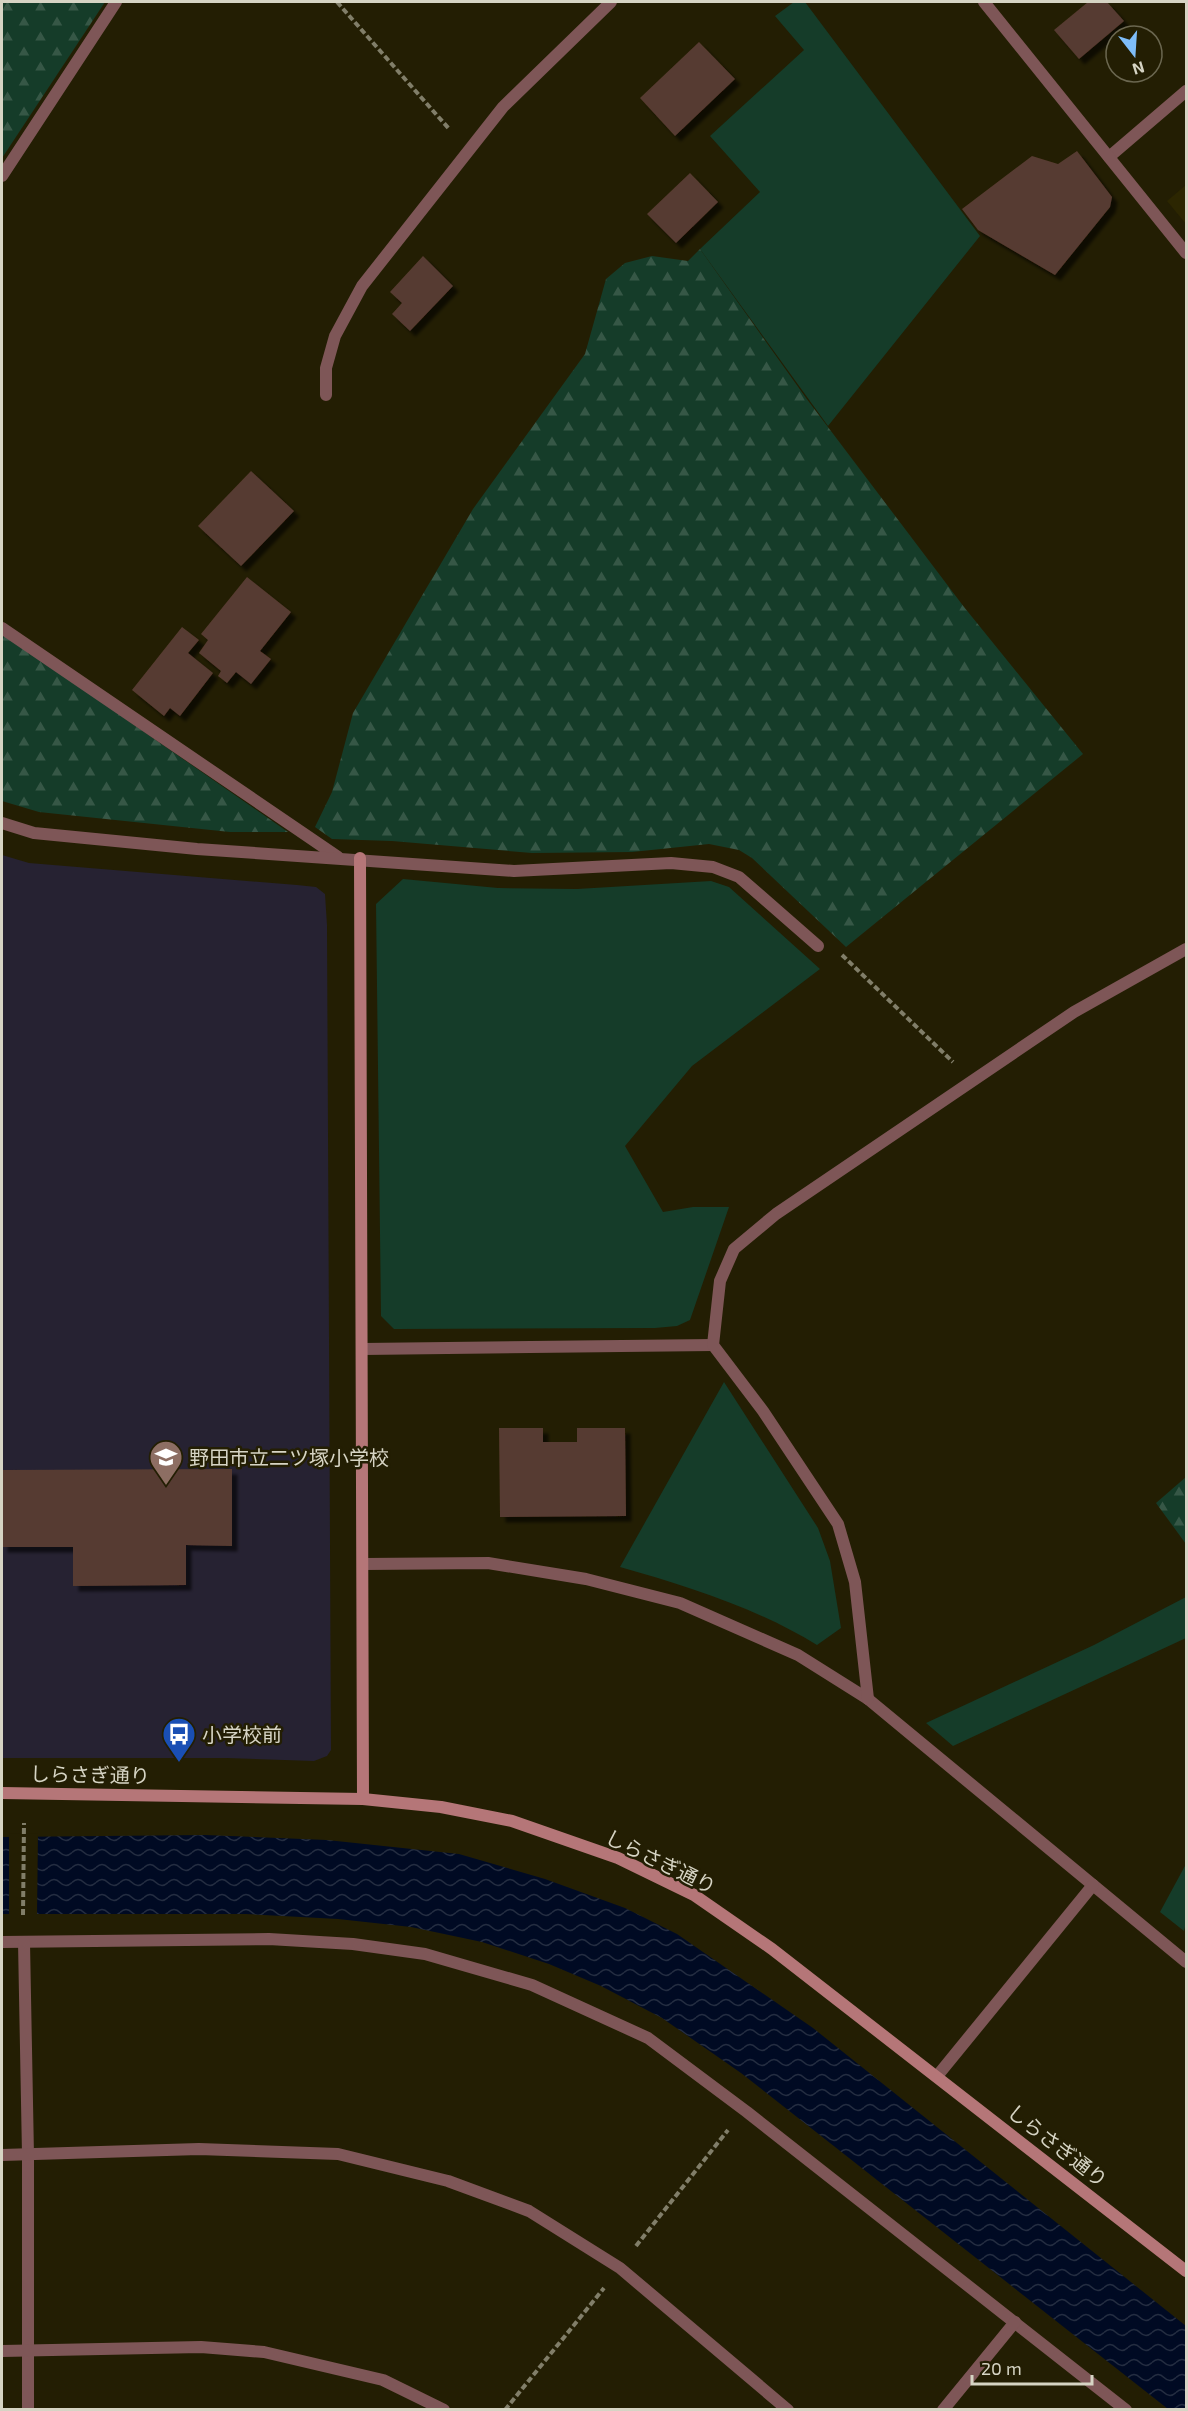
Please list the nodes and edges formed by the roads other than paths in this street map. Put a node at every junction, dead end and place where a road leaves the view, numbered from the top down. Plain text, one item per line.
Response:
1 (116, 2) edge
2 (611, 2) edge
3 (984, 2) edge
4 (1186, 91) edge
5 (1109, 157) junction
6 (2, 176) edge
7 (1186, 254) edge
8 (326, 395) dead end
9 (2, 628) edge
10 (2, 824) edge
11 (339, 857) junction
12 (360, 858) junction
13 (818, 946) road end
14 (1186, 949) edge
15 (713, 1345) junction
16 (363, 1349) junction
17 (364, 1564) junction
18 (868, 1699) junction
19 (2, 1793) edge
20 (363, 1799) junction
21 (1093, 1885) junction
22 (2, 1942) edge
23 (24, 1942) junction
24 (1186, 1962) edge
25 (938, 2075) junction
26 (2, 2155) edge
27 (28, 2155) junction
28 (1186, 2271) edge
29 (1015, 2322) junction
30 (2, 2351) edge
31 (27, 2351) junction
32 (28, 2409) edge
33 (444, 2409) edge
34 (788, 2409) edge
35 (943, 2409) edge
36 (1126, 2409) edge

1 - 6 street
2 - 8 street
3 - 5 street
4 - 5 street
5 - 7 street
9 - 11 street
10 - 11 street
11 - 12 street
12 - 13 street
12 - 16 street
14 - 15 street
15 - 16 street
15 - 18 street
16 - 17 street
17 - 18 street
17 - 20 street
18 - 21 street
19 - 20 street, しらさぎ通り
20 - 25 street, しらさぎ通り
21 - 24 street
21 - 25 street
22 - 23 street
23 - 27 street
23 - 29 street
25 - 28 street, しらさぎ通り
26 - 27 street
27 - 31 street
27 - 34 street
29 - 35 street
29 - 36 street
30 - 31 street
31 - 32 street
31 - 33 street

